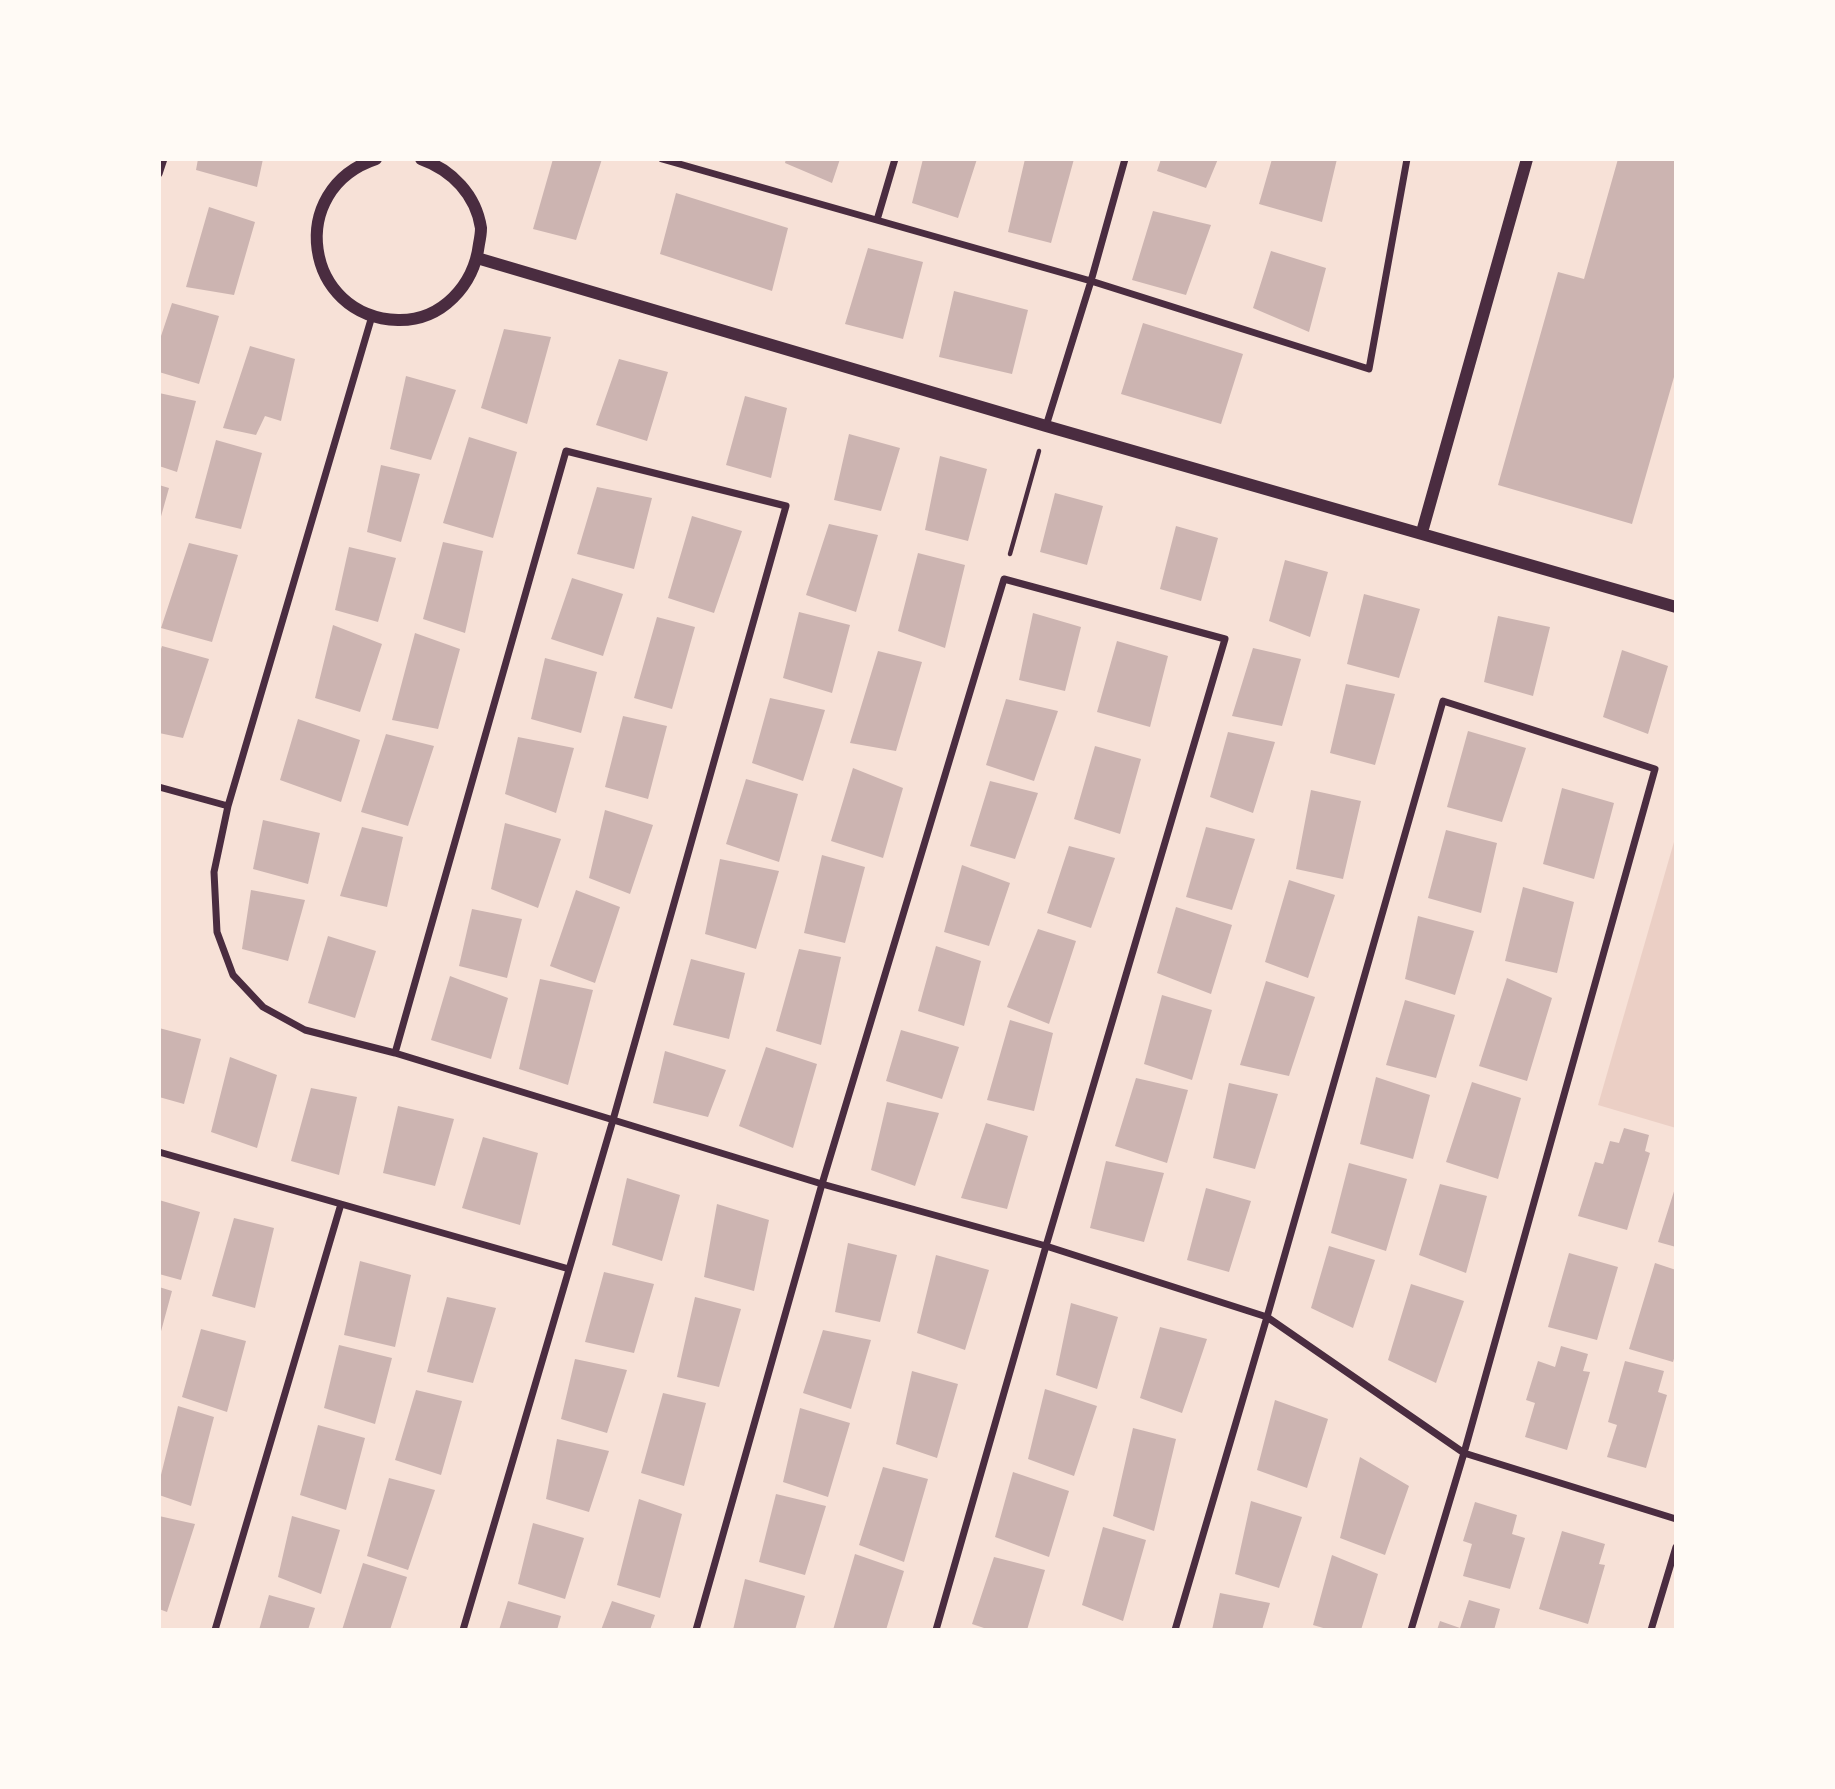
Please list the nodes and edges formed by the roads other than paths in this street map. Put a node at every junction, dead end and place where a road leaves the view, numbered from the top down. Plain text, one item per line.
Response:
1 (164, 159) edge
2 (376, 159) edge
3 (421, 159) edge
4 (662, 159) edge
5 (895, 159) edge
6 (1125, 159) edge
7 (1407, 159) edge
8 (1527, 159) edge
9 (159, 174) edge
10 (877, 220) junction
11 (477, 258) junction
12 (1091, 281) junction
13 (372, 316) junction
14 (1046, 426) junction
15 (1422, 533) junction
16 (1676, 607) edge
17 (159, 787) edge
18 (228, 806) junction
19 (395, 1053) junction
20 (613, 1120) junction
21 (159, 1152) edge
22 (822, 1184) junction
23 (341, 1203) junction
24 (1046, 1246) junction
25 (569, 1269) junction
26 (1266, 1317) junction
27 (1464, 1453) junction
28 (1676, 1518) edge
29 (1676, 1547) edge
30 (215, 1630) edge
31 (463, 1630) edge
32 (696, 1630) edge
33 (936, 1630) edge
34 (1175, 1630) edge
35 (1411, 1630) edge
36 (1651, 1630) edge

1 - 9 street
2 - 13 street
3 - 11 street
4 - 10 street
5 - 10 street
6 - 12 street
7 - 12 street
8 - 15 street
10 - 12 street
11 - 13 street
11 - 14 street
12 - 14 street
13 - 18 street
14 - 15 street
15 - 16 street
17 - 18 street
18 - 19 street
19 - 20 street
19 - 20 street
20 - 22 street
20 - 25 street
21 - 23 street
22 - 24 street
22 - 24 street
22 - 32 street
23 - 25 street
23 - 30 street
24 - 26 street
24 - 33 street
25 - 31 street
26 - 27 street
26 - 27 street
26 - 34 street
27 - 28 street
27 - 35 street
29 - 36 street

